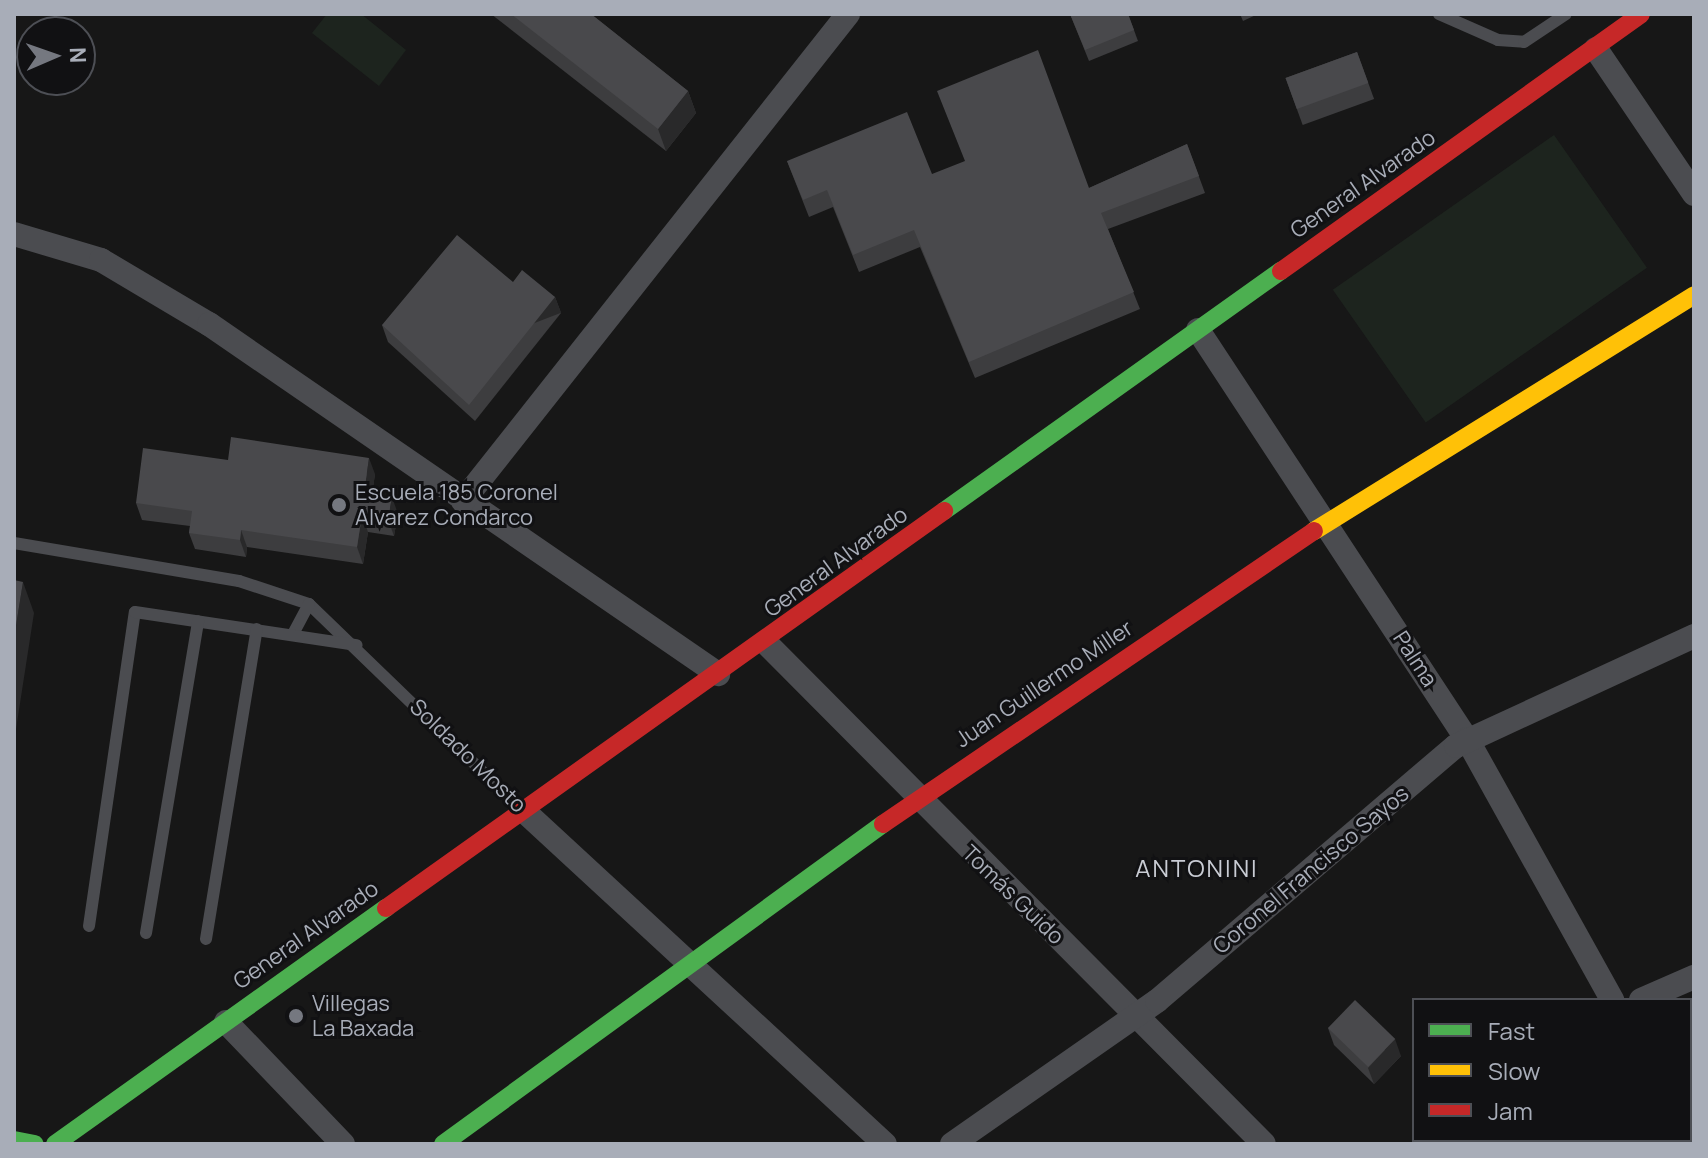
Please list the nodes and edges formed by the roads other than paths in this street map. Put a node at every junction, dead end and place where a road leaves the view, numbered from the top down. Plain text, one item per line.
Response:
1 (848, 14) edge
2 (1439, 14) edge
3 (1566, 14) edge
4 (1641, 14) edge
5 (1596, 49) junction
6 (1694, 194) edge
7 (14, 234) edge
8 (1694, 295) edge
9 (1198, 330) junction
10 (463, 501) junction
11 (1327, 522) junction
12 (14, 543) edge
13 (309, 604) junction
14 (198, 621) junction
15 (257, 629) junction
16 (293, 634) junction
17 (1694, 636) edge
18 (766, 643) junction
19 (357, 645) junction
20 (718, 674) junction
21 (1467, 739) junction
22 (916, 800) junction
23 (524, 811) junction
24 (89, 926) dead end
25 (146, 933) dead end
26 (206, 939) dead end
27 (686, 965) junction
28 (1694, 977) edge
29 (1611, 998) edge
30 (1646, 998) edge
31 (1137, 1016) junction
32 (226, 1022) junction
33 (14, 1140) edge
34 (35, 1144) edge
35 (55, 1144) edge
36 (343, 1144) edge
37 (443, 1144) edge
38 (885, 1144) edge
39 (952, 1144) edge
40 (1264, 1144) edge

1 - 10 street
2 - 3 lane
4 - 5 street, General Alvarado
5 - 6 street
5 - 9 street, General Alvarado
7 - 10 street
8 - 11 street, Juan Guillermo Miller
9 - 11 street, Palma
9 - 18 street, General Alvarado
10 - 20 street
11 - 21 street, Palma
11 - 22 street, Juan Guillermo Miller
12 - 13 lane, Soldado Mosto
13 - 16 lane
13 - 19 lane, Soldado Mosto
14 - 15 lane
14 - 24 lane
14 - 25 lane
15 - 16 lane
15 - 26 lane
16 - 19 lane
17 - 21 street, Coronel Francisco Sayos
18 - 20 street, General Alvarado
18 - 22 street, Tomás Guido
19 - 23 lane, Soldado Mosto
20 - 23 street, General Alvarado
21 - 29 street, Palma
21 - 31 street, Coronel Francisco Sayos
22 - 27 street, Juan Guillermo Miller
22 - 31 street, Tomás Guido
23 - 27 street, Soldado Mosto
23 - 32 street, General Alvarado
27 - 37 street, Juan Guillermo Miller
27 - 38 street, Soldado Mosto
28 - 30 street
31 - 39 street, Coronel Francisco Sayos
31 - 40 street, Tomás Guido
32 - 35 street, General Alvarado
32 - 36 street
33 - 34 street

